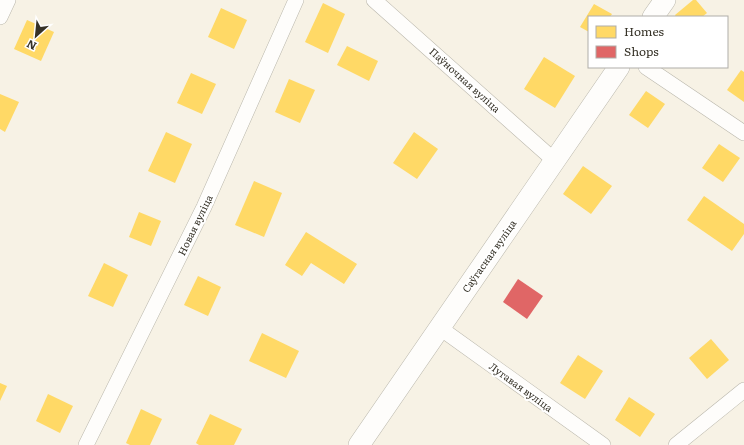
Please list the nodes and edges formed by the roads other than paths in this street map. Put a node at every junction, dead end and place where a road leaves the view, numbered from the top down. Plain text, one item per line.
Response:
1 (8, 0) edge
2 (296, 0) edge
3 (374, 0) edge
4 (665, 0) edge
5 (654, 16) edge
6 (0, 17) edge
7 (618, 68) edge
8 (647, 68) edge
9 (744, 133) edge
10 (555, 160) junction
11 (440, 328) junction
12 (744, 390) edge
13 (86, 445) edge
14 (359, 445) edge
15 (603, 445) edge
16 (676, 445) edge

1 - 6 street
2 - 13 street, Новая вуліца
3 - 10 street, Паўночная вуліца
4 - 5 street
7 - 10 street, Саўгасная вуліца
8 - 9 street
10 - 11 street, Саўгасная вуліца
11 - 14 street, Саўгасная вуліца
11 - 15 street, Лугавая вуліца
12 - 16 street

